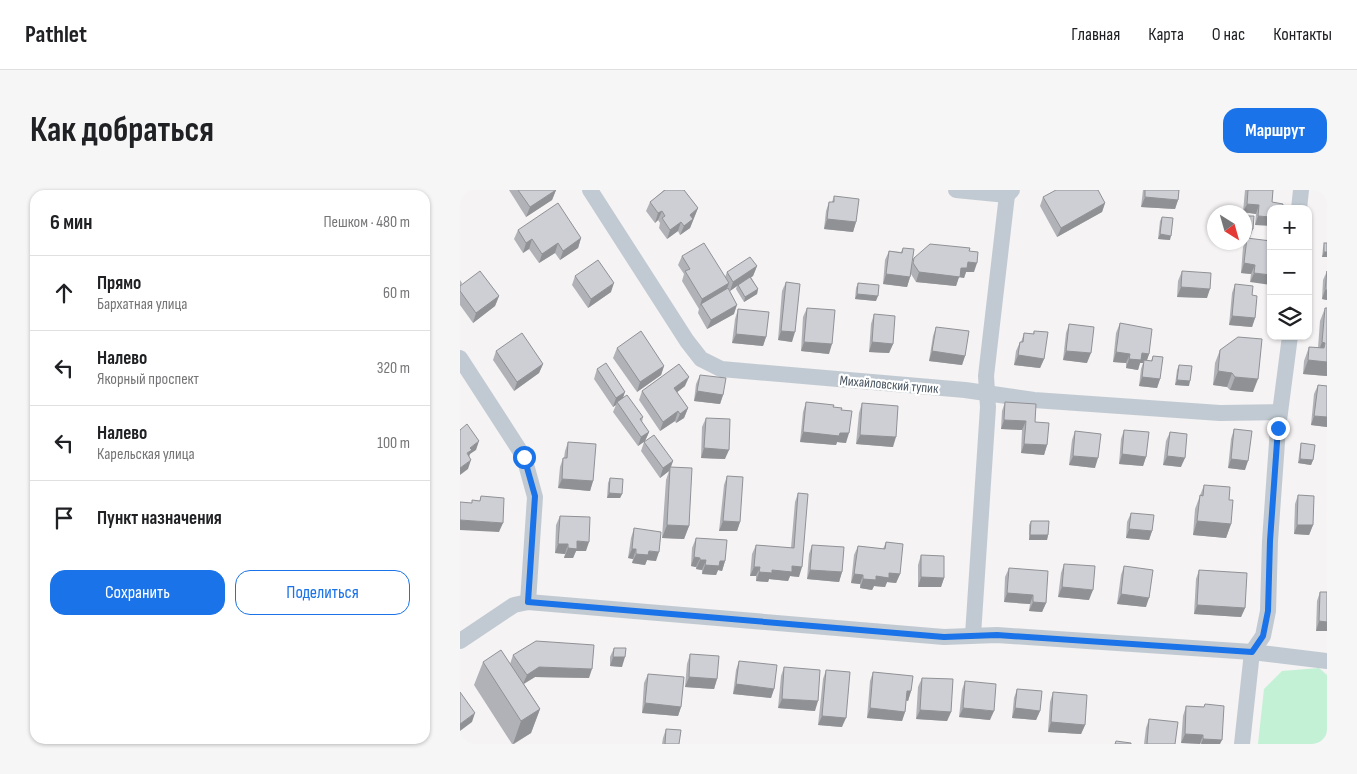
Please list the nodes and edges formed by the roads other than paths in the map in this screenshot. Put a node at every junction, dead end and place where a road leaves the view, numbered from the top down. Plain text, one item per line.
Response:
1 (590, 190) edge
2 (956, 190) edge
3 (1301, 190) edge
4 (1009, 193) edge
5 (1300, 205) edge
6 (1289, 340) edge
7 (460, 358) edge
8 (987, 393) junction
9 (1280, 412) junction
10 (528, 602) junction
11 (973, 635) junction
12 (460, 641) edge
13 (1252, 652) junction
14 (1327, 661) edge
15 (1242, 744) edge

1 - 8 street, Михайловский тупик
2 - 4 street
3 - 5 street
4 - 8 street
6 - 9 street
7 - 10 street
8 - 9 street, Михайловский тупик
8 - 11 street
9 - 13 street
10 - 11 street
10 - 12 street
11 - 13 street
13 - 14 street
13 - 15 street

